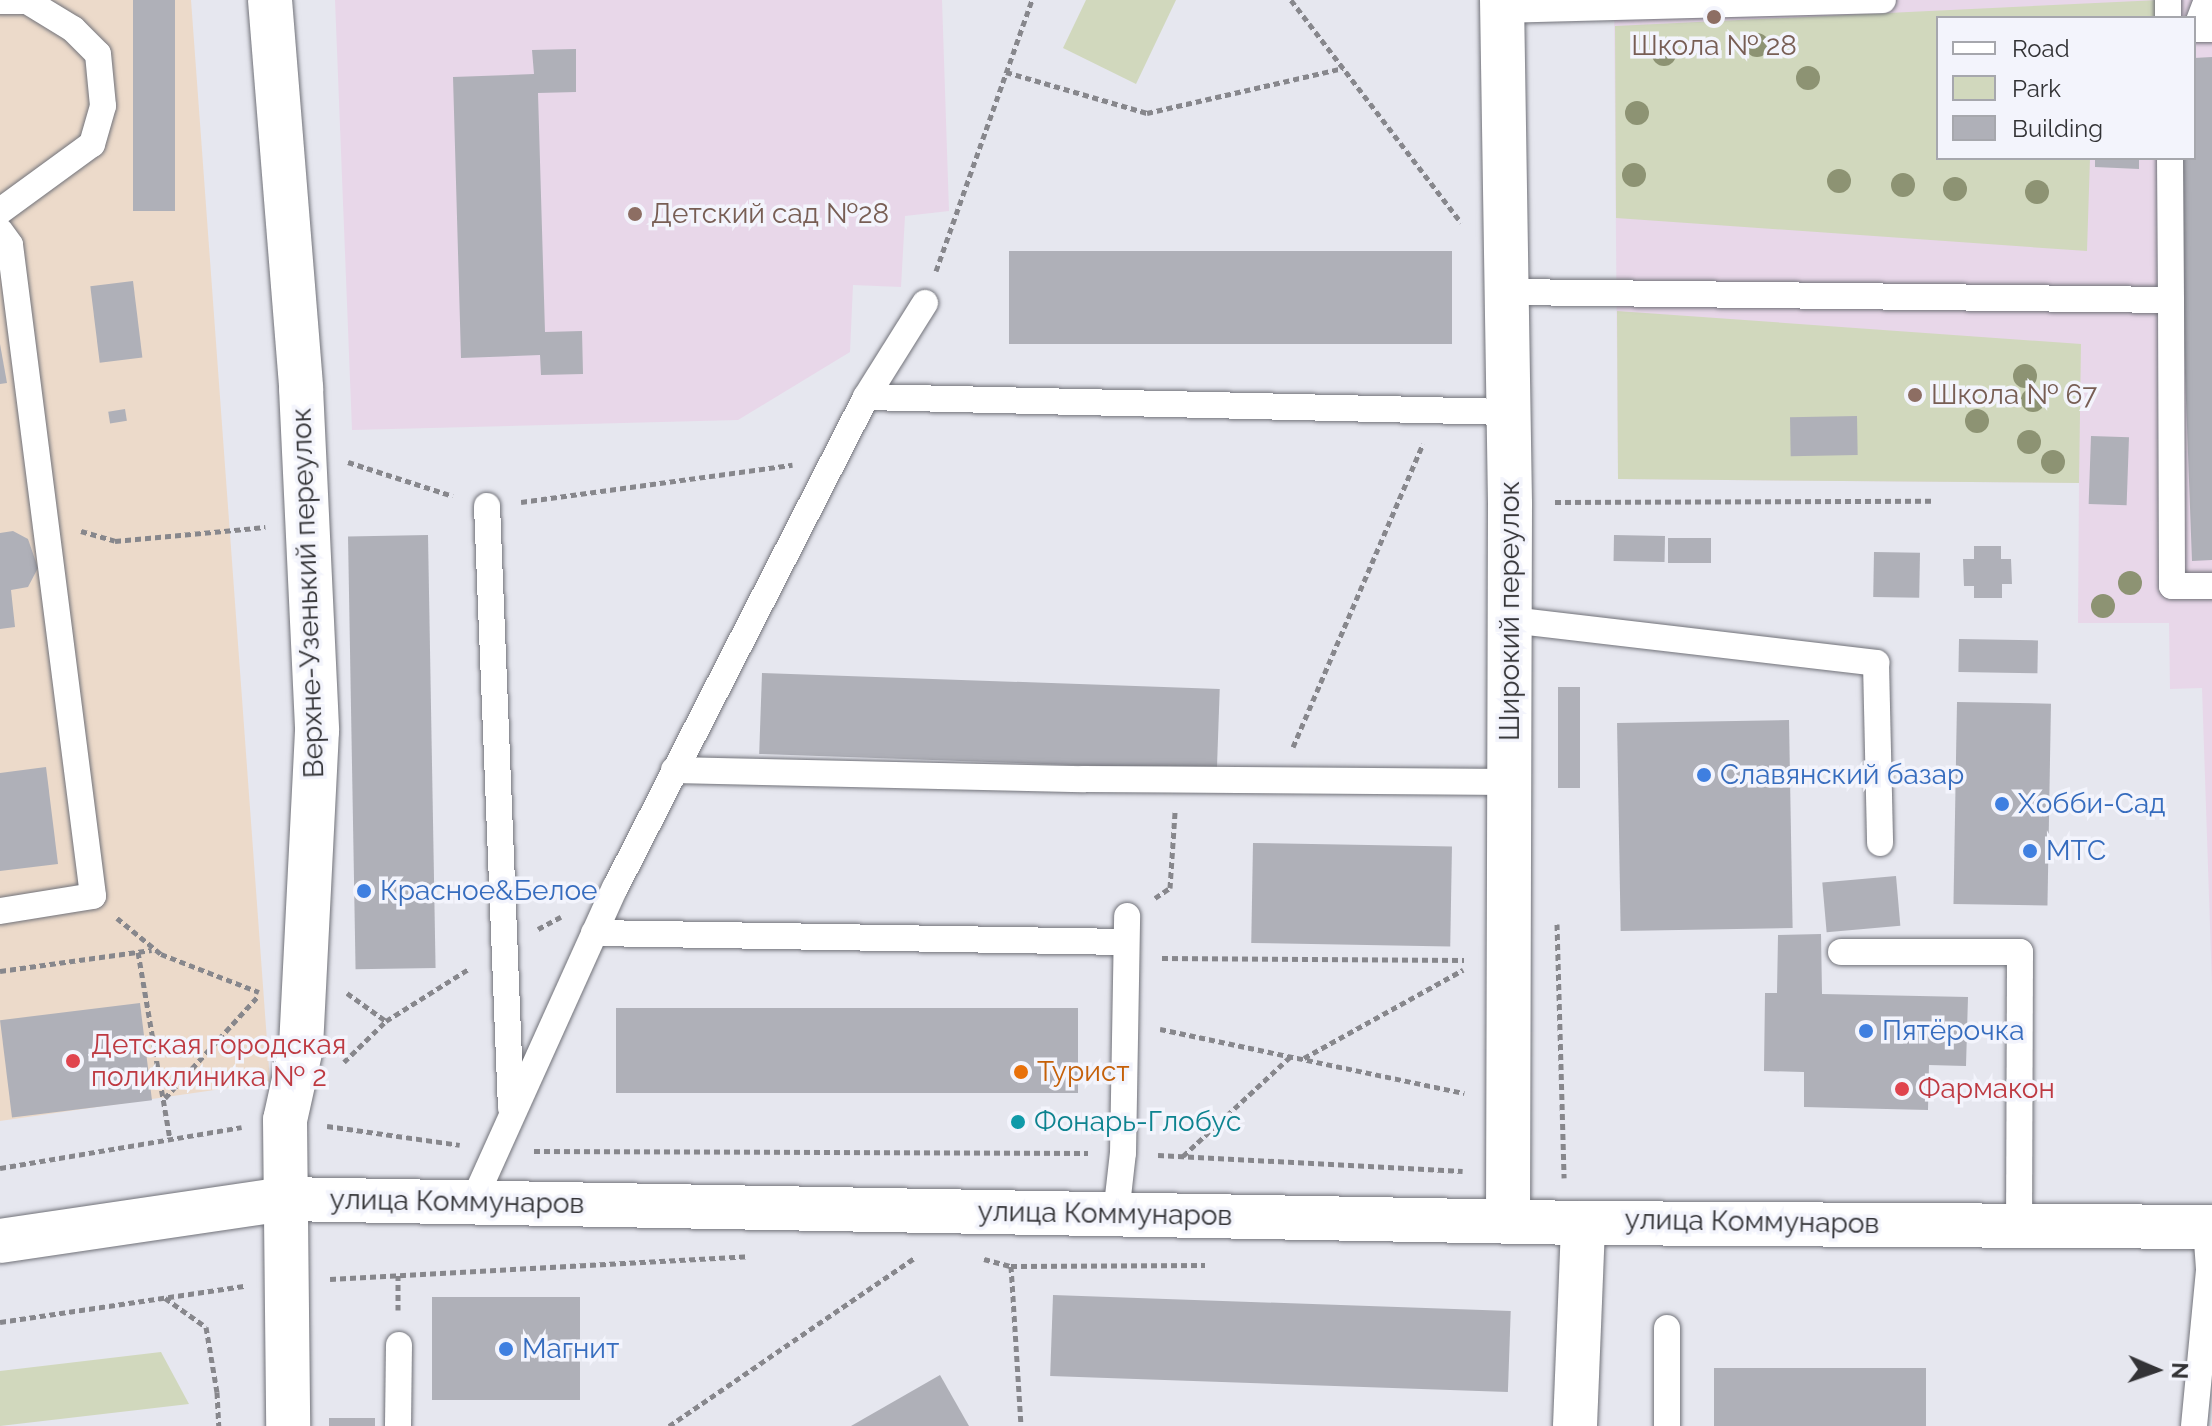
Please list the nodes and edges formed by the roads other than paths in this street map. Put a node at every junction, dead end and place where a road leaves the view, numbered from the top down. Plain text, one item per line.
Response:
1 (270, 0) edge
2 (1883, 0) edge
3 (2207, 0) edge
4 (0, 1) edge
5 (1502, 5) edge
6 (2212, 29) edge
7 (2170, 160) edge
8 (0, 211) edge
9 (3, 241) edge
10 (1508, 292) junction
11 (2171, 300) junction
12 (925, 303) road end
13 (866, 397) junction
14 (1509, 412) junction
15 (487, 506) road end
16 (2212, 586) edge
17 (1511, 620) junction
18 (674, 770) junction
19 (1510, 782) junction
20 (1880, 843) dead end
21 (0, 911) edge
22 (1127, 916) road end
23 (594, 933) junction
24 (1125, 950) junction
25 (1841, 952) dead end
26 (512, 1116) junction
27 (285, 1199) junction
28 (473, 1202) junction
29 (1116, 1214) junction
30 (1508, 1221) junction
31 (1583, 1223) junction
32 (2019, 1225) junction
33 (2209, 1227) edge
34 (0, 1241) edge
35 (1667, 1328) dead end
36 (399, 1345) dead end
37 (288, 1426) edge
38 (398, 1426) edge
39 (1575, 1426) edge
40 (1667, 1426) edge
41 (2194, 1426) edge

1 - 27 street, Верхне-Узенький переулок
2 - 5 lane
3 - 6 lane
4 - 8 lane
5 - 10 street, Широкий переулок
7 - 11 lane
9 - 21 lane
10 - 11 lane
10 - 14 street, Широкий переулок
11 - 16 lane
12 - 13 lane
13 - 14 lane
13 - 18 lane
14 - 17 street, Широкий переулок
15 - 26 lane
17 - 19 street, Широкий переулок
17 - 20 lane
18 - 19 lane
18 - 23 lane
19 - 30 street, Широкий переулок
22 - 24 lane
23 - 24 lane
23 - 26 lane
24 - 29 lane
25 - 32 lane
26 - 28 lane
27 - 28 street, улица Коммунаров
27 - 34 street, улица Коммунаров
27 - 37 street, Верхне-Узенький переулок
28 - 29 street, улица Коммунаров
29 - 30 street, улица Коммунаров
30 - 31 street, улица Коммунаров
31 - 32 street, улица Коммунаров
31 - 39 street
32 - 33 street, улица Коммунаров
33 - 41 lane
35 - 40 lane
36 - 38 lane

